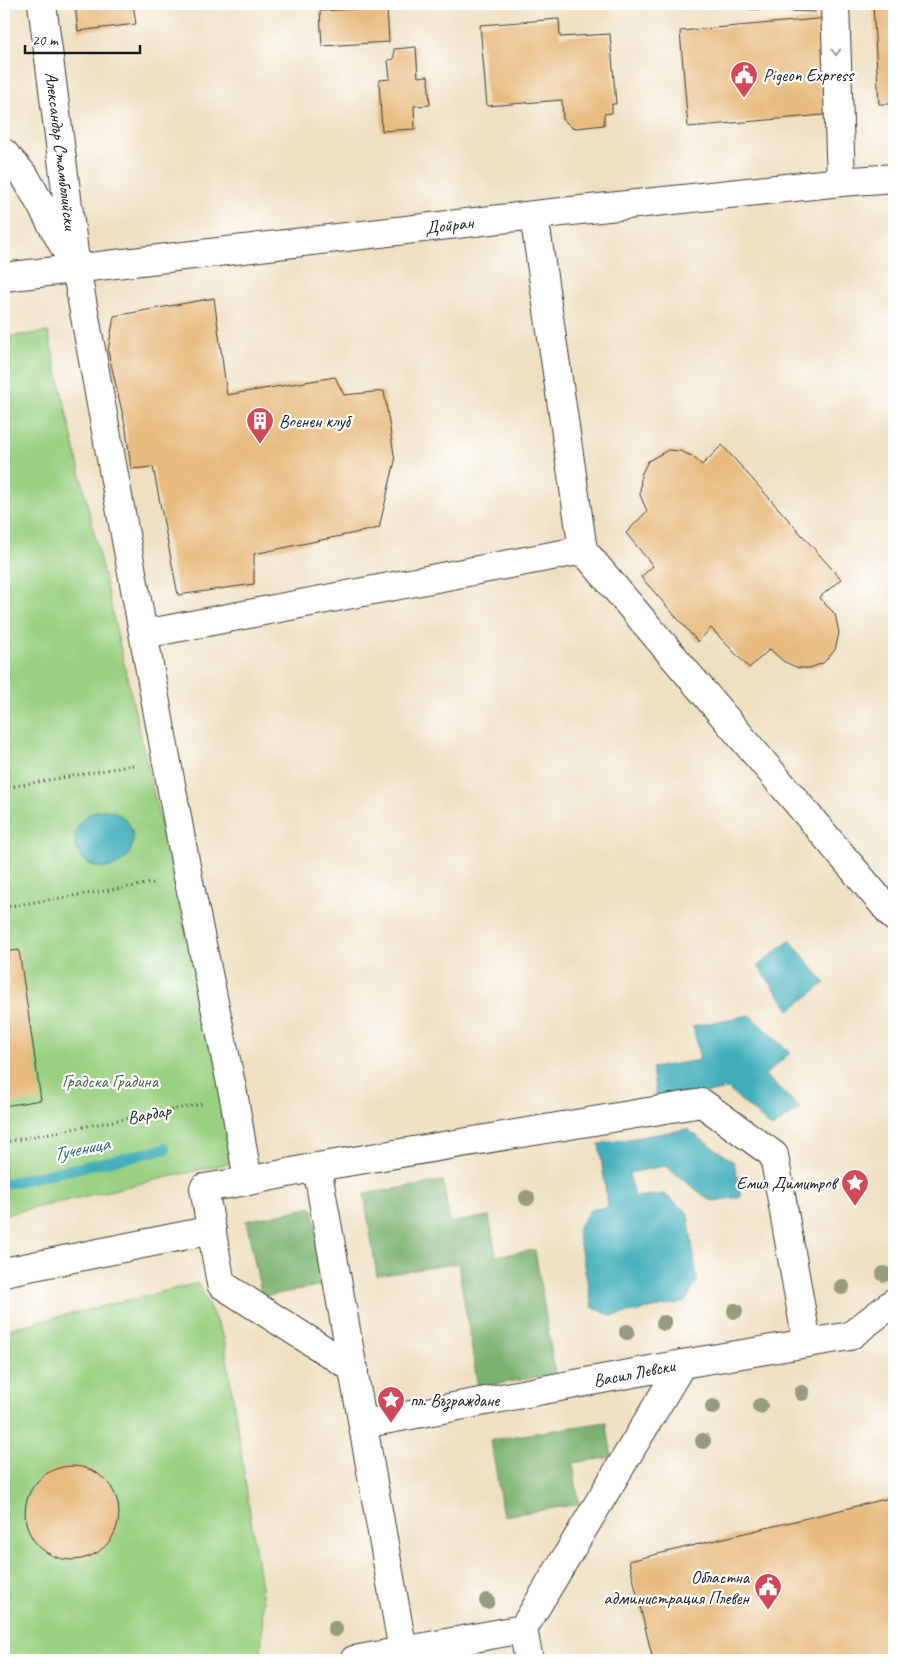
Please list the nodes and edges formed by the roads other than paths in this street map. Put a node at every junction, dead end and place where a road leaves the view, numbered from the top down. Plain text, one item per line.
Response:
1 (42, 4) edge
2 (835, 4) edge
3 (4, 153) edge
4 (894, 178) edge
5 (841, 182) junction
6 (534, 214) junction
7 (76, 268) junction
8 (4, 277) edge
9 (583, 550) junction
10 (144, 634) junction
11 (894, 917) edge
12 (317, 1167) junction
13 (248, 1181) junction
14 (212, 1230) junction
15 (4, 1272) edge
16 (893, 1306) edge
17 (807, 1344) junction
18 (682, 1364) junction
19 (354, 1369) junction
20 (363, 1424) junction
21 (524, 1629) junction
22 (403, 1651) junction
23 (354, 1660) edge
24 (530, 1660) edge

1 - 7 street, Александър Стамболийски
2 -> 5 street
3 - 7 street
4 - 5 street, Дойран
5 - 6 street, Дойран
6 - 7 street, Дойран
6 - 9 street
7 - 8 street, Дойран
7 - 10 street, Александър Стамболийски
9 - 10 street
9 - 11 street
10 - 13 street, Александър Стамболийски
12 - 13 street
12 - 17 street
12 - 19 street
13 - 14 street
14 - 15 street
14 - 19 street
16 - 17 street, Васил Левски
17 - 18 street, Васил Левски
18 - 20 street, Васил Левски
18 - 21 street
19 - 20 street
20 - 22 street
21 - 22 street
21 - 24 street
22 - 23 street

